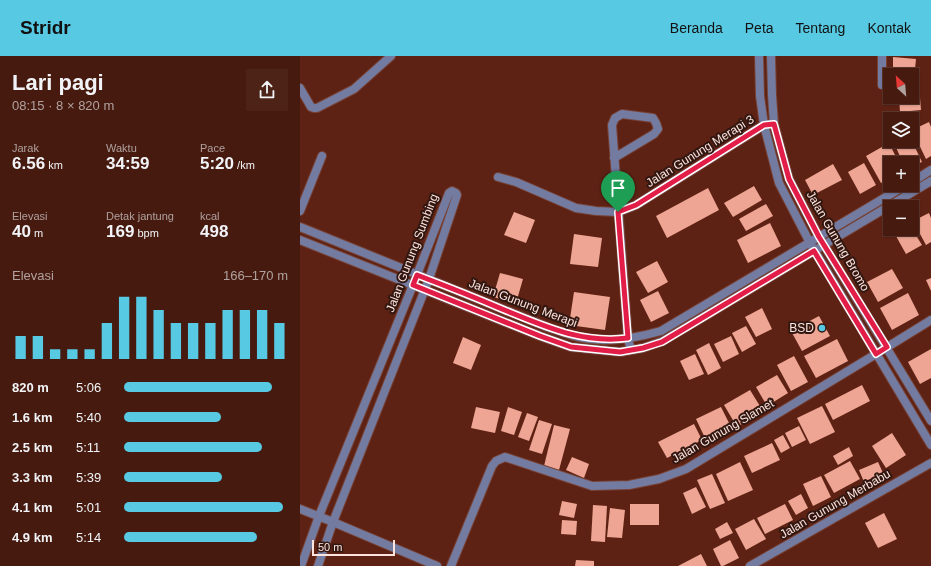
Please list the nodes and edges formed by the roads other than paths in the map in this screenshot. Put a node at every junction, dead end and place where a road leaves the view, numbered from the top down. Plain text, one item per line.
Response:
1 (391, 56) edge
2 (759, 56) edge
3 (771, 56) edge
4 (882, 56) edge
5 (882, 85) dead end
6 (300, 88) edge
7 (774, 124) junction
8 (764, 125) junction
9 (322, 156) dead end
10 (614, 158) junction
11 (931, 170) edge
12 (498, 177) dead end
13 (919, 178) edge
14 (931, 182) edge
15 (894, 192) edge
16 (300, 210) edge
17 (618, 212) junction
18 (300, 227) edge
19 (819, 237) junction
20 (300, 240) edge
21 (810, 243) junction
22 (824, 245) junction
23 (814, 251) junction
24 (417, 275) junction
25 (429, 279) junction
26 (413, 285) junction
27 (425, 290) junction
28 (931, 320) edge
29 (628, 338) junction
30 (887, 347) junction
31 (631, 350) junction
32 (876, 354) junction
33 (931, 421) edge
34 (931, 445) edge
35 (931, 463) edge
36 (300, 509) edge
37 (319, 516) junction
38 (333, 522) junction
39 (300, 566) edge
40 (318, 566) edge
41 (437, 566) edge
42 (451, 566) edge
43 (750, 566) edge

1 - 6 street
2 - 8 street, Jalan Gunung Bromo
3 - 7 street, Jalan Gunung Bromo
4 - 5 street
7 - 8 street, Jalan Gunung Merapi 3
7 - 19 street, Jalan Gunung Bromo
8 - 17 street, Jalan Gunung Merapi 3
8 - 21 street, Jalan Gunung Bromo
9 - 16 street
10 - 10 street
10 - 17 street
11 - 13 street
12 - 17 street, Jalan Gunung Merapi 3
14 - 22 street, Jalan Gunung Merapi
15 - 19 street, Jalan Gunung Merapi
17 - 29 street
18 - 24 street, Jalan Gunung Merapi
19 - 21 street, Jalan Gunung Merapi
19 - 22 street, Jalan Gunung Bromo
20 - 26 street, Jalan Gunung Merapi
21 - 23 street, Jalan Gunung Bromo
21 - 29 street, Jalan Gunung Merapi
22 - 23 street, Jalan Gunung Merapi
22 - 30 street, Jalan Gunung Bromo
23 - 31 street, Jalan Gunung Merapi
23 - 32 street, Jalan Gunung Bromo
24 - 25 street, Jalan Gunung Merapi
24 - 25 street, Jalan Gunung Sumbing
24 - 26 street, Jalan Gunung Sumbing
25 - 27 street, Jalan Gunung Sumbing
25 - 29 street, Jalan Gunung Merapi
26 - 27 street, Jalan Gunung Merapi
26 - 37 street, Jalan Gunung Sumbing
27 - 31 street, Jalan Gunung Merapi
27 - 38 street, Jalan Gunung Sumbing
28 - 30 street, Jalan Gunung Slamet
29 - 31 street
30 - 32 street, Jalan Gunung Slamet
30 - 33 street, Jalan Gunung Bromo
32 - 34 street, Jalan Gunung Bromo
32 - 42 street, Jalan Gunung Slamet
35 - 43 street, Jalan Gunung Merbabu
36 - 37 street
37 - 38 street
37 - 39 street, Jalan Gunung Sumbing
38 - 40 street, Jalan Gunung Sumbing
38 - 41 street

